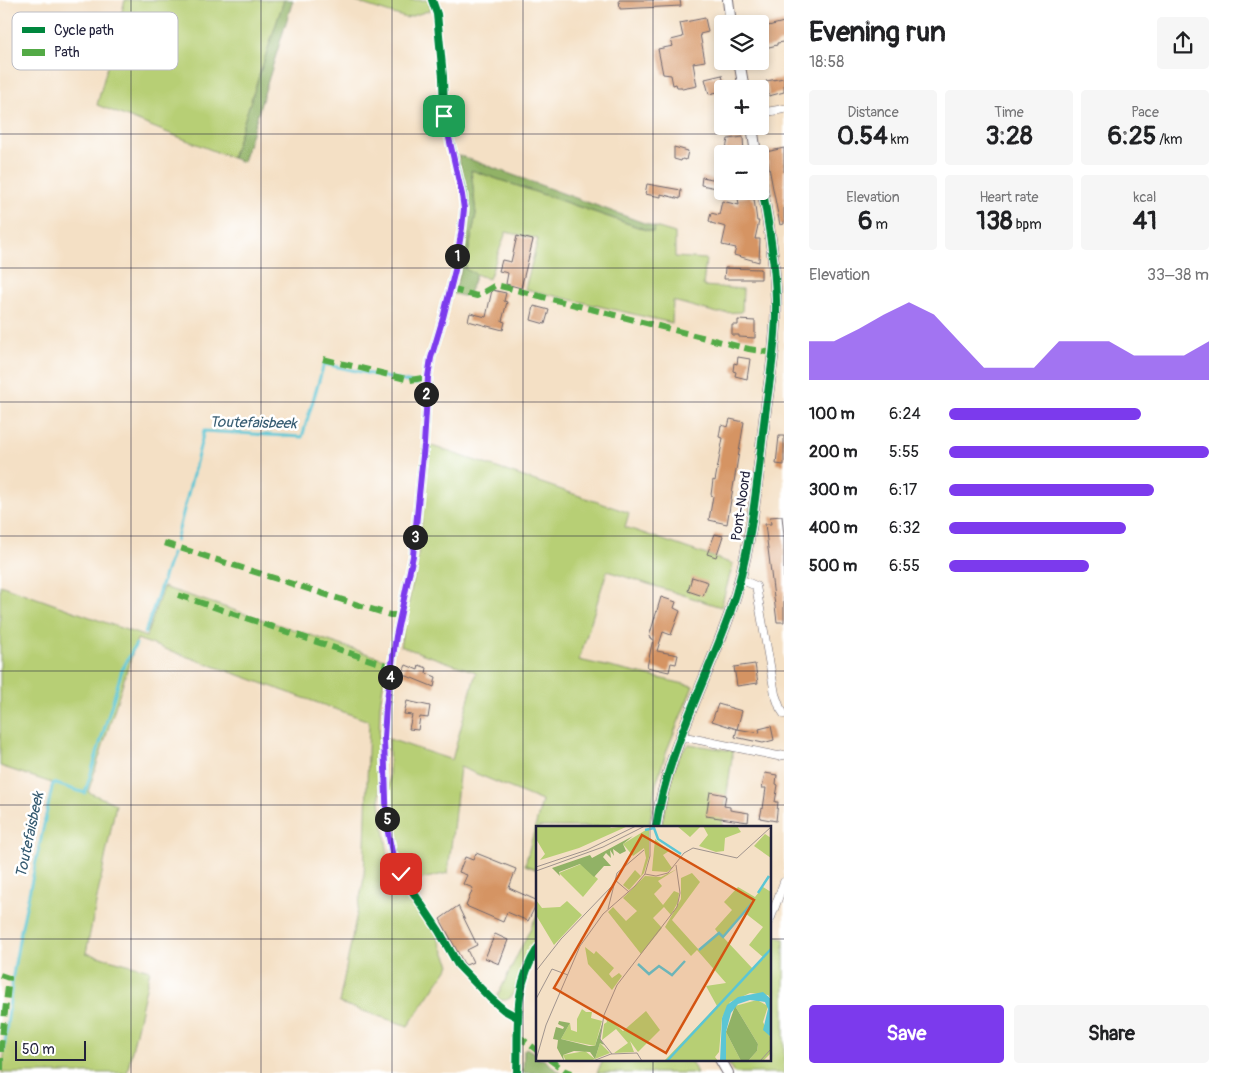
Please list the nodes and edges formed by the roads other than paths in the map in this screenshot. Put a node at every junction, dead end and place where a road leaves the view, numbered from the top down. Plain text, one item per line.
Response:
1 (432, 0) edge
2 (728, 0) edge
3 (730, 15) edge
4 (784, 109) edge
5 (769, 112) edge
6 (764, 200) edge
7 (740, 579) junction
8 (784, 714) edge
9 (680, 736) junction
10 (784, 755) edge
11 (656, 826) edge
12 (784, 882) edge
13 (772, 915) edge
14 (536, 952) edge
15 (517, 1017) junction
16 (721, 1060) edge
17 (517, 1073) edge
18 (728, 1073) edge

1 - 15 street
2 - 3 street
4 - 5 street
6 - 7 street, Pont-Noord
7 - 8 street
7 - 9 street, Pont-Noord
9 - 10 street
9 - 11 street, Pont-Noord
12 - 13 street
14 - 15 street
15 - 17 street
16 - 18 street

